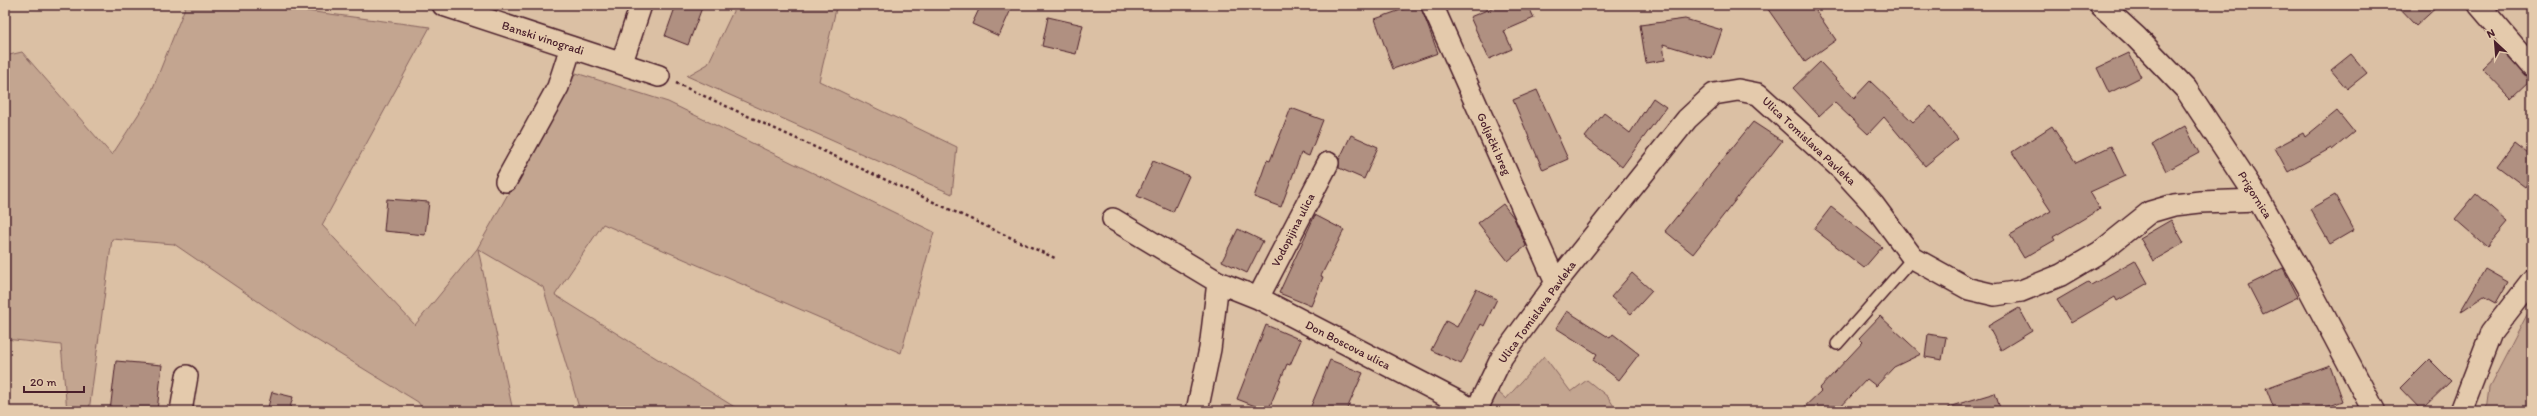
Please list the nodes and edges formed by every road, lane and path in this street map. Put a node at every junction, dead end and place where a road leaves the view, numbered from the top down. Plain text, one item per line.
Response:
1 (443, 5) edge
2 (641, 5) edge
3 (1432, 5) edge
4 (2101, 5) edge
5 (2479, 5) edge
6 (571, 47) junction
7 (622, 62) junction
8 (2532, 67) edge
9 (660, 76) joint
10 (1328, 163) dead end
11 (506, 181) dead end
12 (2259, 200) junction
13 (1113, 218) dead end
14 (1913, 258) junction
15 (1057, 259) dead end
16 (2532, 280) edge
17 (1218, 282) junction
18 (1556, 283) junction
19 (1258, 298) junction
20 (1837, 344) dead end
21 (187, 376) dead end
22 (181, 411) edge
23 (1197, 411) edge
24 (1476, 411) edge
25 (2374, 411) edge
26 (2461, 411) edge

1 - 6 street, Banski vinogradi
2 - 7 street
3 - 18 street, Goljački breg
4 - 12 street, Prigornica
5 - 8 street
6 - 7 street, Banski vinogradi
6 - 11 street
7 - 9 street, Banski vinogradi
9 - 15 path
10 - 19 street, Vodopijina ulica
12 - 14 street, Ulica Tomislava Pavleka
12 - 25 street, Prigornica
13 - 17 street, Don Boscova ulica
14 - 18 street, Ulica Tomislava Pavleka
14 - 20 lane
16 - 26 street
17 - 19 street, Don Boscova ulica
17 - 23 street
18 - 24 street, Ulica Tomislava Pavleka
19 - 24 street, Don Boscova ulica
21 - 22 street

